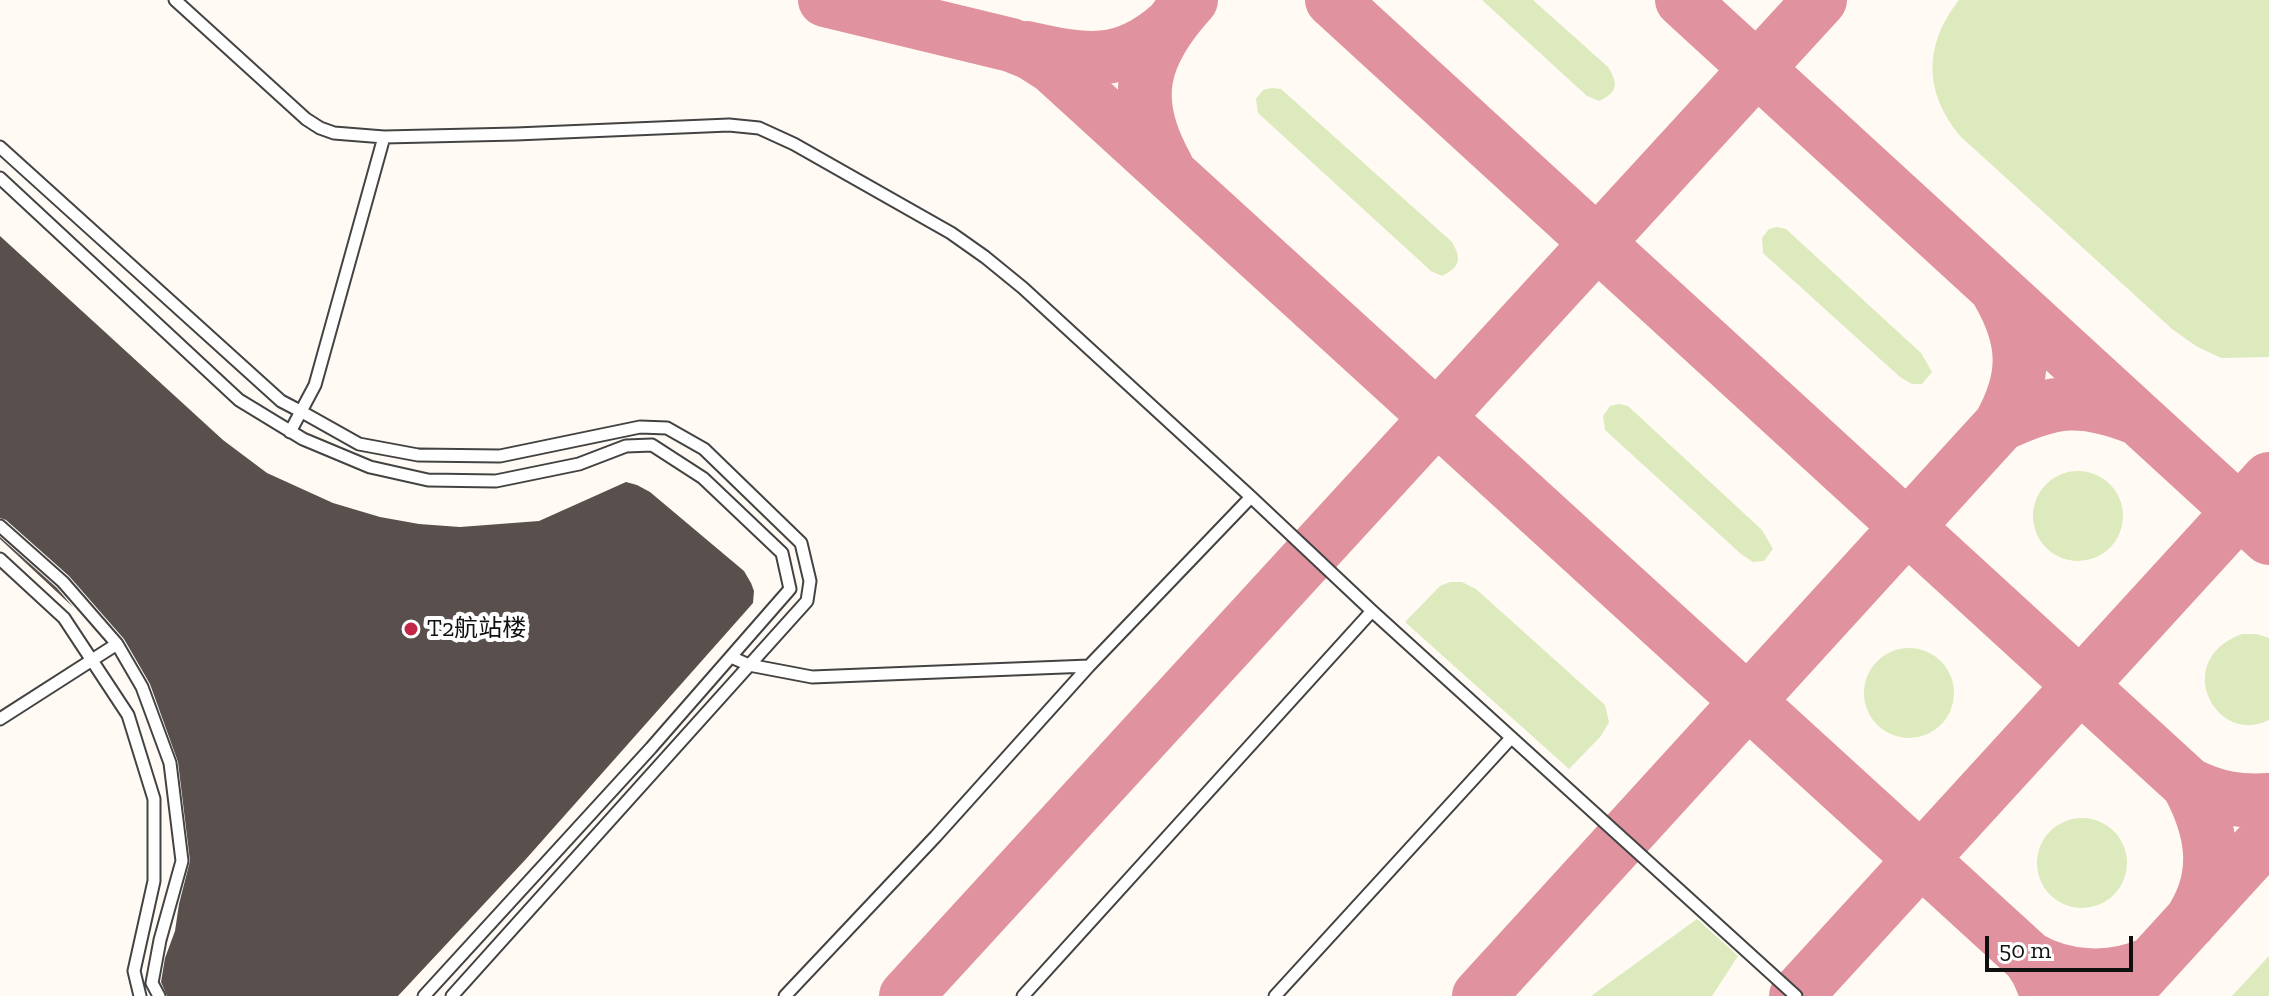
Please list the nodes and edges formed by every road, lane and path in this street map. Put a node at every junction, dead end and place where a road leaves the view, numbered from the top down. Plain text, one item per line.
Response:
1 (175, 0) edge
2 (384, 137) junction
3 (0, 147) edge
4 (0, 178) edge
5 (302, 412) junction
6 (290, 432) junction
7 (1251, 497) junction
8 (0, 526) edge
9 (0, 559) edge
10 (1372, 611) junction
11 (117, 644) junction
12 (731, 657) junction
13 (92, 660) junction
14 (749, 665) junction
15 (1089, 666) junction
16 (0, 719) edge
17 (1511, 738) junction
18 (140, 996) edge
19 (159, 996) edge
20 (424, 996) edge
21 (452, 996) edge
22 (785, 996) edge
23 (1023, 996) edge
24 (1275, 996) edge
25 (1796, 996) edge

1 - 2 lane
2 - 5 lane
2 - 7 lane
3 - 5 lane
4 - 6 lane
5 - 6 lane
5 - 14 lane
6 - 12 lane
7 - 10 lane
7 - 15 lane
8 - 11 lane
9 - 13 lane
10 - 17 lane
10 - 23 lane
11 - 13 lane
11 - 19 lane
12 - 14 lane
12 - 20 lane
13 - 16 lane
13 - 18 lane
14 - 15 lane
14 - 21 lane
15 - 22 lane
17 - 24 lane
17 - 25 lane

